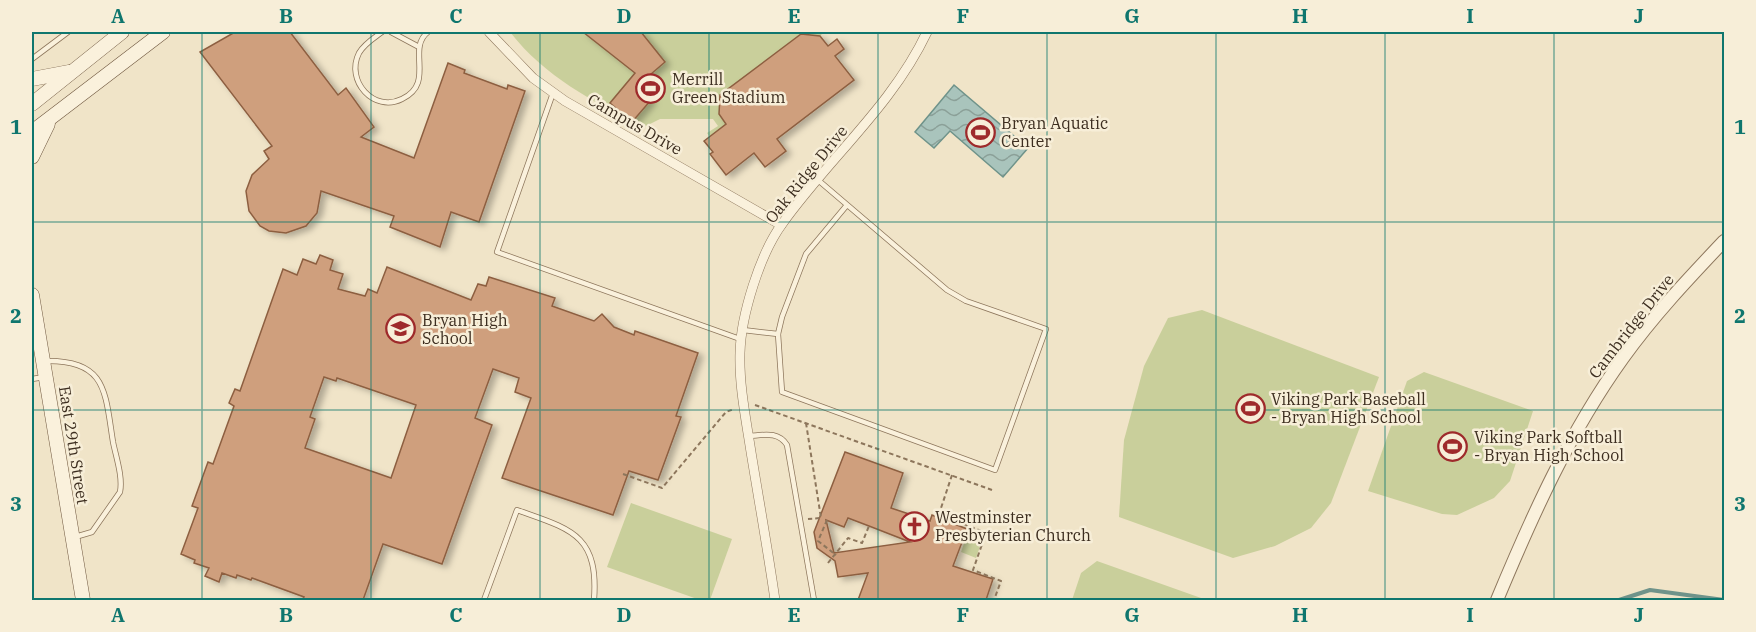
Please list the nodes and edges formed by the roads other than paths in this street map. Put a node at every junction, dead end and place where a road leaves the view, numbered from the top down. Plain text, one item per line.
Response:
1 (67, 32) edge
2 (122, 32) edge
3 (163, 32) edge
4 (382, 32) edge
5 (391, 32) edge
6 (428, 32) edge
7 (489, 32) edge
8 (927, 32) edge
9 (419, 47) junction
10 (32, 58) edge
11 (71, 71) junction
12 (32, 79) edge
13 (553, 93) junction
14 (32, 104) edge
15 (52, 116) junction
16 (32, 132) edge
17 (32, 157) edge
18 (818, 180) junction
19 (847, 205) junction
20 (781, 225) junction
21 (1725, 241) edge
22 (32, 295) edge
23 (778, 334) junction
24 (742, 335) junction
25 (44, 361) junction
26 (46, 376) junction
27 (32, 379) edge
28 (749, 436) junction
29 (72, 538) junction
30 (82, 598) edge
31 (484, 600) edge
32 (594, 600) edge
33 (775, 600) edge
34 (814, 600) edge
35 (1497, 600) edge

1 - 10 lane
2 - 11 main road
3 - 15 main road
4 - 9 lane
5 - 9 lane
6 - 9 lane
7 - 13 street, Campus Drive
8 - 18 street, Oak Ridge Drive
11 - 12 main road
11 - 14 main road
13 - 20 street, Campus Drive
13 - 24 lane
15 - 16 main road
15 - 17 main road
18 - 19 lane
18 - 20 street, Oak Ridge Drive
19 - 23 lane
19 - 23 lane
20 - 24 street, Oak Ridge Drive
21 - 35 street, Cambridge Drive
22 - 25 main road, East 29th Street
23 - 24 lane
24 - 28 street, Oak Ridge Drive
25 - 26 main road, East 29th Street
25 - 29 lane
26 - 27 lane
26 - 29 main road, East 29th Street
28 - 33 street, Oak Ridge Drive
28 - 34 lane
29 - 30 main road, East 29th Street
31 - 32 lane

